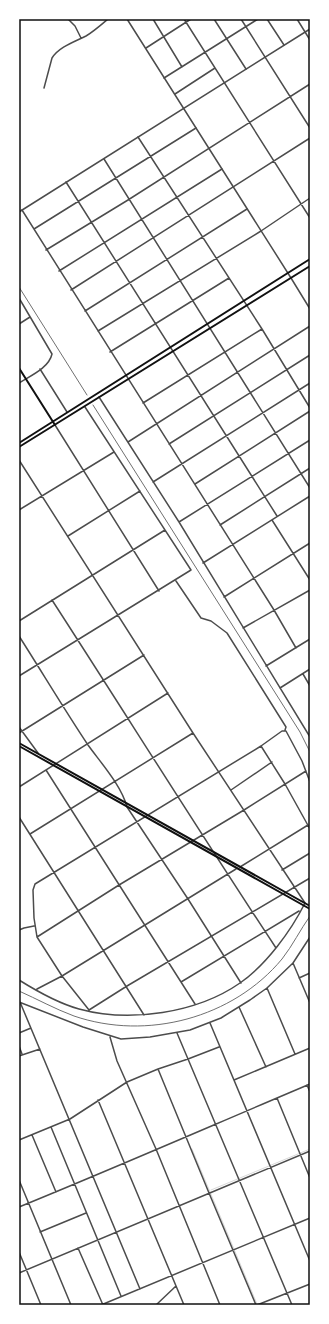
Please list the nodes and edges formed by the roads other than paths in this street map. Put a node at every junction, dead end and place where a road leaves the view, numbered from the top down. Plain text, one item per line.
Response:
1 (68, 19) edge
2 (108, 19) edge
3 (127, 19) edge
4 (153, 19) edge
5 (184, 19) edge
6 (192, 19) edge
7 (214, 19) edge
8 (241, 19) edge
9 (258, 19) edge
10 (267, 19) edge
11 (297, 19) edge
12 (186, 22) junction
13 (246, 26) junction
14 (310, 29) edge
15 (305, 32) junction
16 (164, 37) junction
17 (81, 38) junction
18 (227, 38) junction
19 (310, 40) edge
20 (284, 45) junction
21 (145, 49) junction
22 (205, 52) junction
23 (265, 57) junction
24 (182, 67) junction
25 (215, 68) junction
26 (246, 69) junction
27 (164, 78) junction
28 (224, 83) junction
29 (310, 84) edge
30 (44, 88) dead end
31 (175, 94) junction
32 (290, 97) junction
33 (184, 108) junction
34 (250, 124) junction
35 (196, 128) junction
36 (310, 128) edge
37 (138, 137) junction
38 (310, 138) edge
39 (209, 149) junction
40 (151, 156) junction
41 (103, 159) junction
42 (274, 162) junction
43 (222, 169) junction
44 (164, 177) junction
45 (115, 178) junction
46 (66, 182) junction
47 (233, 187) junction
48 (177, 197) junction
49 (310, 198) edge
50 (128, 200) junction
51 (78, 202) junction
52 (301, 204) junction
53 (247, 209) junction
54 (22, 210) junction
55 (19, 212) edge
56 (189, 215) junction
57 (310, 218) edge
58 (141, 220) junction
59 (91, 223) junction
60 (34, 230) junction
61 (260, 231) junction
62 (203, 237) junction
63 (153, 238) junction
64 (104, 242) junction
65 (46, 250) junction
66 (216, 258) junction
67 (167, 259) junction
68 (310, 259) edge
69 (116, 262) junction
70 (310, 266) edge
71 (59, 271) junction
72 (288, 273) junction
73 (229, 278) junction
74 (291, 278) junction
75 (180, 280) junction
76 (130, 283) junction
77 (71, 290) junction
78 (19, 298) edge
79 (192, 300) junction
80 (244, 301) junction
81 (143, 303) junction
82 (247, 305) junction
83 (310, 309) edge
84 (85, 311) junction
85 (30, 317) junction
86 (155, 323) junction
87 (19, 324) edge
88 (207, 324) junction
89 (310, 326) edge
90 (210, 328) junction
91 (262, 329) junction
92 (98, 331) junction
93 (170, 347) junction
94 (274, 350) junction
95 (110, 352) junction
96 (173, 352) junction
97 (225, 352) junction
98 (310, 354) edge
99 (19, 368) edge
100 (40, 369) junction
101 (286, 370) junction
102 (237, 372) junction
103 (188, 375) junction
104 (126, 376) junction
105 (25, 379) junction
106 (128, 379) junction
107 (19, 382) edge
108 (310, 383) edge
109 (299, 390) junction
110 (250, 392) junction
111 (200, 395) junction
112 (99, 397) junction
113 (143, 403) junction
114 (85, 406) junction
115 (310, 408) edge
116 (310, 411) edge
117 (67, 412) junction
118 (263, 412) junction
119 (212, 415) junction
120 (53, 422) junction
121 (156, 423) junction
122 (55, 425) junction
123 (275, 433) junction
124 (225, 436) junction
125 (310, 440) edge
126 (128, 442) junction
127 (19, 443) edge
128 (169, 444) junction
129 (19, 447) edge
130 (114, 452) junction
131 (288, 454) junction
132 (238, 456) junction
133 (19, 460) edge
134 (182, 464) junction
135 (310, 468) edge
136 (84, 471) junction
137 (301, 474) junction
138 (251, 477) junction
139 (153, 482) junction
140 (195, 484) junction
141 (310, 488) edge
142 (140, 491) junction
143 (42, 496) junction
144 (264, 496) junction
145 (310, 496) edge
146 (207, 505) junction
147 (19, 510) edge
148 (109, 511) junction
149 (277, 516) junction
150 (272, 520) junction
151 (179, 522) junction
152 (220, 525) junction
153 (166, 529) junction
154 (68, 536) junction
155 (310, 543) edge
156 (232, 544) junction
157 (133, 550) junction
158 (293, 554) junction
159 (203, 563) junction
160 (93, 575) junction
161 (254, 578) junction
162 (310, 580) edge
163 (176, 581) junction
164 (310, 590) edge
165 (159, 591) junction
166 (224, 597) junction
167 (52, 600) junction
168 (274, 610) junction
169 (119, 615) junction
170 (19, 621) edge
171 (243, 628) junction
172 (19, 636) edge
173 (310, 639) edge
174 (78, 640) junction
175 (296, 648) junction
176 (144, 655) junction
177 (37, 665) junction
178 (266, 666) junction
179 (310, 670) edge
180 (303, 674) junction
181 (19, 676) edge
182 (104, 680) junction
183 (310, 686) edge
184 (280, 688) junction
185 (169, 693) junction
186 (63, 705) junction
187 (128, 718) junction
188 (19, 727) edge
189 (285, 730) junction
190 (22, 731) junction
191 (19, 733) edge
192 (193, 733) junction
193 (310, 736) edge
194 (19, 744) edge
195 (88, 744) junction
196 (261, 746) junction
197 (39, 754) junction
198 (154, 757) junction
199 (272, 762) junction
200 (54, 765) junction
201 (46, 770) junction
202 (306, 771) junction
203 (219, 772) junction
204 (114, 782) junction
205 (310, 782) edge
206 (285, 784) junction
207 (19, 787) edge
208 (99, 790) junction
209 (230, 790) junction
210 (177, 797) junction
211 (126, 803) junction
212 (127, 807) junction
213 (70, 808) junction
214 (244, 810) junction
215 (147, 815) junction
216 (19, 817) edge
217 (144, 817) junction
218 (137, 821) junction
219 (308, 825) junction
220 (310, 829) edge
221 (30, 834) junction
222 (203, 835) junction
223 (192, 842) junction
224 (95, 847) junction
225 (269, 849) junction
226 (214, 853) junction
227 (310, 853) edge
228 (217, 857) junction
229 (162, 860) junction
230 (238, 868) junction
231 (282, 870) junction
232 (54, 872) junction
233 (228, 874) junction
234 (310, 878) edge
235 (119, 885) junction
236 (293, 887) junction
237 (283, 893) junction
238 (188, 899) junction
239 (304, 904) junction
240 (310, 908) edge
241 (79, 911) junction
242 (300, 911) junction
243 (252, 912) junction
244 (35, 925) junction
245 (144, 925) junction
246 (19, 930) edge
247 (265, 931) junction
248 (211, 936) junction
249 (37, 937) junction
250 (310, 937) edge
251 (277, 949) junction
252 (104, 950) junction
253 (224, 956) junction
254 (168, 962) junction
255 (293, 963) junction
256 (310, 973) edge
257 (62, 976) junction
258 (299, 978) junction
259 (19, 980) edge
260 (181, 982) junction
261 (241, 983) junction
262 (126, 986) junction
263 (267, 988) junction
264 (37, 990) junction
265 (20, 1002) edge
266 (310, 1003) edge
267 (195, 1005) junction
268 (22, 1007) junction
269 (239, 1007) junction
270 (19, 1008) edge
271 (89, 1010) junction
272 (144, 1015) junction
273 (210, 1023) junction
274 (31, 1028) junction
275 (177, 1032) junction
276 (19, 1033) edge
277 (110, 1036) junction
278 (19, 1046) edge
279 (220, 1046) junction
280 (310, 1048) edge
281 (40, 1049) junction
282 (295, 1054) junction
283 (22, 1055) junction
284 (19, 1056) edge
285 (188, 1059) junction
286 (266, 1067) junction
287 (158, 1068) junction
288 (234, 1080) junction
289 (127, 1082) junction
290 (310, 1084) edge
291 (307, 1085) junction
292 (310, 1092) edge
293 (277, 1098) junction
294 (98, 1100) junction
295 (247, 1111) junction
296 (70, 1119) junction
297 (216, 1124) junction
298 (51, 1127) junction
299 (32, 1135) junction
300 (186, 1136) junction
301 (19, 1140) edge
302 (156, 1149) junction
303 (310, 1151) edge
304 (300, 1155) junction
305 (124, 1162) junction
306 (270, 1168) junction
307 (93, 1176) junction
308 (310, 1178) edge
309 (19, 1180) edge
310 (239, 1181) junction
311 (74, 1185) junction
312 (56, 1192) junction
313 (208, 1194) junction
314 (28, 1203) junction
315 (179, 1206) junction
316 (19, 1207) edge
317 (86, 1213) junction
318 (310, 1218) edge
319 (147, 1219) junction
320 (294, 1225) junction
321 (40, 1232) junction
322 (116, 1232) junction
323 (263, 1238) junction
324 (98, 1240) junction
325 (78, 1248) junction
326 (233, 1250) junction
327 (19, 1252) edge
328 (52, 1259) junction
329 (310, 1261) edge
330 (202, 1263) junction
331 (26, 1270) junction
332 (19, 1273) edge
333 (171, 1276) junction
334 (310, 1284) edge
335 (176, 1286) junction
336 (140, 1289) junction
337 (287, 1293) junction
338 (121, 1296) junction
339 (41, 1305) edge
340 (71, 1305) edge
341 (102, 1305) edge
342 (156, 1305) edge
343 (184, 1305) edge
344 (220, 1305) edge
345 (257, 1305) edge
346 (292, 1305) edge

1 - 17 street
2 - 17 street
3 - 21 street
4 - 16 street
5 - 12 street
6 - 12 street
7 - 18 street
8 - 13 street
9 - 13 street
10 - 20 street
11 - 15 street
12 - 16 street
12 - 22 street
13 - 18 street
13 - 23 street
14 - 15 street
15 - 19 street
15 - 20 street
16 - 21 street
16 - 24 street
17 - 30 street
18 - 22 street
18 - 26 street
20 - 23 street
21 - 27 street
22 - 24 street
22 - 25 street
23 - 26 street
23 - 32 street
24 - 27 street
25 - 28 street
25 - 31 street
26 - 28 street
27 - 31 street
28 - 33 street
28 - 34 street
29 - 32 street
31 - 33 street
32 - 34 street
32 - 36 street
33 - 35 street
33 - 37 street
34 - 39 street
34 - 42 street
35 - 39 street
35 - 40 street
37 - 40 street
37 - 41 street
38 - 42 street
39 - 43 street
39 - 44 street
40 - 44 street
40 - 45 street
41 - 45 street
41 - 46 street
42 - 47 street
42 - 52 street
43 - 47 street
43 - 48 street
44 - 48 street
44 - 50 street
45 - 50 street
45 - 51 street
46 - 51 street
46 - 54 street
47 - 53 street
47 - 56 street
48 - 56 street
48 - 58 street
49 - 52 street
50 - 58 street
50 - 59 street
51 - 59 street
51 - 60 street
52 - 57 street
52 - 61 street
53 - 61 street
53 - 62 street
54 - 55 street
54 - 60 street
56 - 62 street
56 - 63 street
58 - 63 street
58 - 64 street
59 - 64 street
59 - 65 street
60 - 65 street
61 - 66 street
61 - 72 street
62 - 66 street
62 - 67 street
63 - 67 street
63 - 69 street
64 - 69 street
64 - 71 street
65 - 71 street
66 - 73 street
66 - 75 street
67 - 75 street
67 - 76 street
68 - 72 main road
69 - 76 street
69 - 77 street
70 - 74 main road
71 - 77 street
72 - 74 street
72 - 80 main road
73 - 79 street
73 - 80 street
74 - 82 main road
74 - 83 street
75 - 79 street
75 - 81 street
76 - 81 street
76 - 84 street
77 - 84 street
78 - 85 street
79 - 86 street
79 - 88 street
80 - 82 street
80 - 88 main road
81 - 86 street
81 - 92 street
82 - 90 main road
82 - 91 street
84 - 92 street
85 - 87 street
85 - 100 street
86 - 93 street
86 - 95 street
88 - 90 street
88 - 93 main road
89 - 94 street
90 - 96 main road
90 - 97 street
91 - 94 street
91 - 97 street
92 - 95 street
93 - 96 street
93 - 104 main road
94 - 101 street
94 - 102 street
95 - 104 street
96 - 103 street
96 - 106 main road
97 - 102 street
97 - 103 street
98 - 101 street
99 - 105 main road
100 - 105 street
100 - 117 street
101 - 109 street
101 - 110 street
102 - 110 street
102 - 111 street
103 - 111 street
103 - 113 street
104 - 106 street
104 - 117 main road
105 - 107 street
105 - 120 main road
106 - 112 main road
106 - 113 street
108 - 109 street
109 - 115 street
109 - 118 street
110 - 118 street
110 - 119 street
111 - 119 street
111 - 121 street
112 - 114 main road
112 - 126 street
113 - 121 street
114 - 122 main road
114 - 130 street
116 - 123 street
117 - 120 main road
118 - 123 street
118 - 124 street
119 - 124 street
119 - 128 street
120 - 122 main road
120 - 127 main road
121 - 126 street
121 - 128 street
122 - 129 main road
122 - 136 street
123 - 131 street
123 - 132 street
124 - 132 street
124 - 134 street
125 - 131 street
126 - 139 street
128 - 134 street
130 - 136 street
130 - 142 street
131 - 137 street
131 - 138 street
132 - 138 street
132 - 140 street
133 - 143 street
134 - 139 street
134 - 140 street
135 - 137 street
136 - 143 street
136 - 148 street
137 - 141 street
137 - 144 street
138 - 144 street
138 - 146 street
139 - 151 street
140 - 146 street
142 - 148 street
142 - 153 street
143 - 147 street
143 - 154 street
144 - 149 street
144 - 152 street
145 - 149 street
146 - 151 street
146 - 152 street
148 - 154 street
148 - 157 street
149 - 150 street
150 - 156 street
150 - 158 street
151 - 159 street
152 - 156 street
153 - 157 street
153 - 163 street
154 - 160 street
155 - 158 street
156 - 159 street
156 - 161 street
157 - 160 street
157 - 165 street
158 - 161 street
158 - 162 street
159 - 166 street
160 - 167 street
160 - 169 street
161 - 166 street
161 - 168 street
163 - 165 street
163 - 189 street
164 - 168 street
165 - 169 street
166 - 171 street
167 - 170 street
167 - 174 street
168 - 171 street
168 - 175 street
169 - 174 street
169 - 176 street
171 - 178 street
172 - 177 street
173 - 175 street
174 - 177 street
174 - 182 street
175 - 178 street
176 - 182 street
176 - 185 street
177 - 181 street
177 - 186 street
178 - 184 street
179 - 180 street
180 - 183 street
180 - 184 street
182 - 186 street
182 - 187 street
184 - 193 street
185 - 187 street
185 - 192 street
186 - 190 street
186 - 195 street
187 - 195 street
187 - 198 street
188 - 190 street
189 - 196 street
189 - 202 street
190 - 191 street
190 - 197 street
192 - 198 street
192 - 203 street
194 - 197 main road
194 - 200 main road
195 - 200 street
195 - 204 street
196 - 199 street
196 - 203 street
197 - 200 main road
198 - 204 street
198 - 210 street
199 - 206 street
199 - 209 street
200 - 201 street
200 - 208 main road
201 - 207 street
201 - 213 street
202 - 205 street
202 - 206 street
203 - 209 street
203 - 210 street
204 - 208 street
204 - 211 street
206 - 214 street
206 - 219 street
208 - 211 main road
208 - 212 main road
208 - 213 street
209 - 214 street
210 - 215 street
210 - 222 street
211 - 212 street
211 - 215 main road
212 - 217 main road
212 - 218 street
213 - 221 street
213 - 224 street
214 - 222 street
214 - 225 street
215 - 217 street
215 - 223 main road
216 - 221 street
217 - 218 street
217 - 223 main road
218 - 224 street
218 - 229 street
219 - 220 street
219 - 225 street
221 - 232 street
222 - 223 street
222 - 226 street
223 - 226 main road
223 - 228 main road
223 - 229 street
224 - 232 street
224 - 235 street
225 - 230 street
225 - 231 street
226 - 228 street
226 - 230 main road
227 - 231 street
228 - 230 main road
228 - 233 street
229 - 235 street
229 - 238 street
230 - 233 street
230 - 237 main road
231 - 236 street
232 - 241 street
232 - 244 street
233 - 238 street
233 - 243 street
234 - 236 street
235 - 241 street
235 - 245 street
236 - 237 street
236 - 239 street
237 - 239 main road
237 - 243 street
238 - 245 street
238 - 248 street
239 - 240 main road
239 - 242 street
241 - 249 street
241 - 252 street
242 - 247 street
242 - 251 street
243 - 247 street
243 - 248 street
244 - 246 street
244 - 249 street
245 - 252 street
245 - 254 street
247 - 251 street
247 - 253 street
248 - 253 street
248 - 254 street
249 - 257 street
250 - 255 street
251 - 261 street
252 - 257 street
252 - 262 street
253 - 260 street
253 - 261 street
254 - 260 street
254 - 262 street
255 - 258 street
255 - 263 street
256 - 258 street
257 - 264 street
257 - 271 street
258 - 266 street
259 - 264 street
260 - 267 street
261 - 267 street
262 - 271 street
262 - 272 street
263 - 269 street
263 - 282 street
264 - 271 street
265 - 268 street
265 - 277 street
267 - 272 street
268 - 270 street
268 - 274 street
269 - 273 street
269 - 286 street
271 - 272 street
273 - 275 street
273 - 279 street
274 - 276 street
274 - 281 street
275 - 277 street
275 - 285 street
277 - 289 street
278 - 283 street
279 - 285 street
279 - 288 street
280 - 282 street
281 - 283 street
281 - 296 street
282 - 286 street
283 - 284 street
285 - 287 street
285 - 297 street
286 - 288 street
287 - 289 street
287 - 300 street
288 - 295 street
289 - 294 street
289 - 302 street
290 - 291 street
291 - 292 street
291 - 293 street
293 - 295 street
293 - 304 street
294 - 296 street
294 - 305 street
295 - 297 street
295 - 306 street
296 - 298 street
296 - 307 street
297 - 300 street
297 - 310 street
298 - 299 street
298 - 311 street
299 - 301 street
299 - 312 street
300 - 302 street
300 - 313 street
302 - 305 street
302 - 315 street
303 - 304 street
304 - 306 street
304 - 308 street
305 - 307 street
305 - 319 street
306 - 310 street
306 - 320 street
307 - 311 street
307 - 322 street
309 - 314 street
310 - 313 street
310 - 323 street
311 - 312 street
311 - 317 street
312 - 314 street
313 - 315 street
313 - 326 street
314 - 316 street
314 - 321 street
315 - 319 street
315 - 330 street
317 - 321 street
317 - 324 street
318 - 320 street
319 - 322 street
319 - 333 street
320 - 323 street
320 - 329 street
321 - 328 street
322 - 324 street
322 - 336 street
323 - 326 street
323 - 337 street
324 - 325 street
324 - 338 street
325 - 328 street
325 - 341 street
326 - 330 street
326 - 345 street
327 - 331 street
328 - 331 street
328 - 340 street
330 - 333 street
330 - 344 street
331 - 332 street
331 - 339 street
333 - 335 street
333 - 336 street
334 - 337 street
335 - 342 street
335 - 343 street
336 - 338 street
337 - 345 street
337 - 346 street
338 - 341 street

